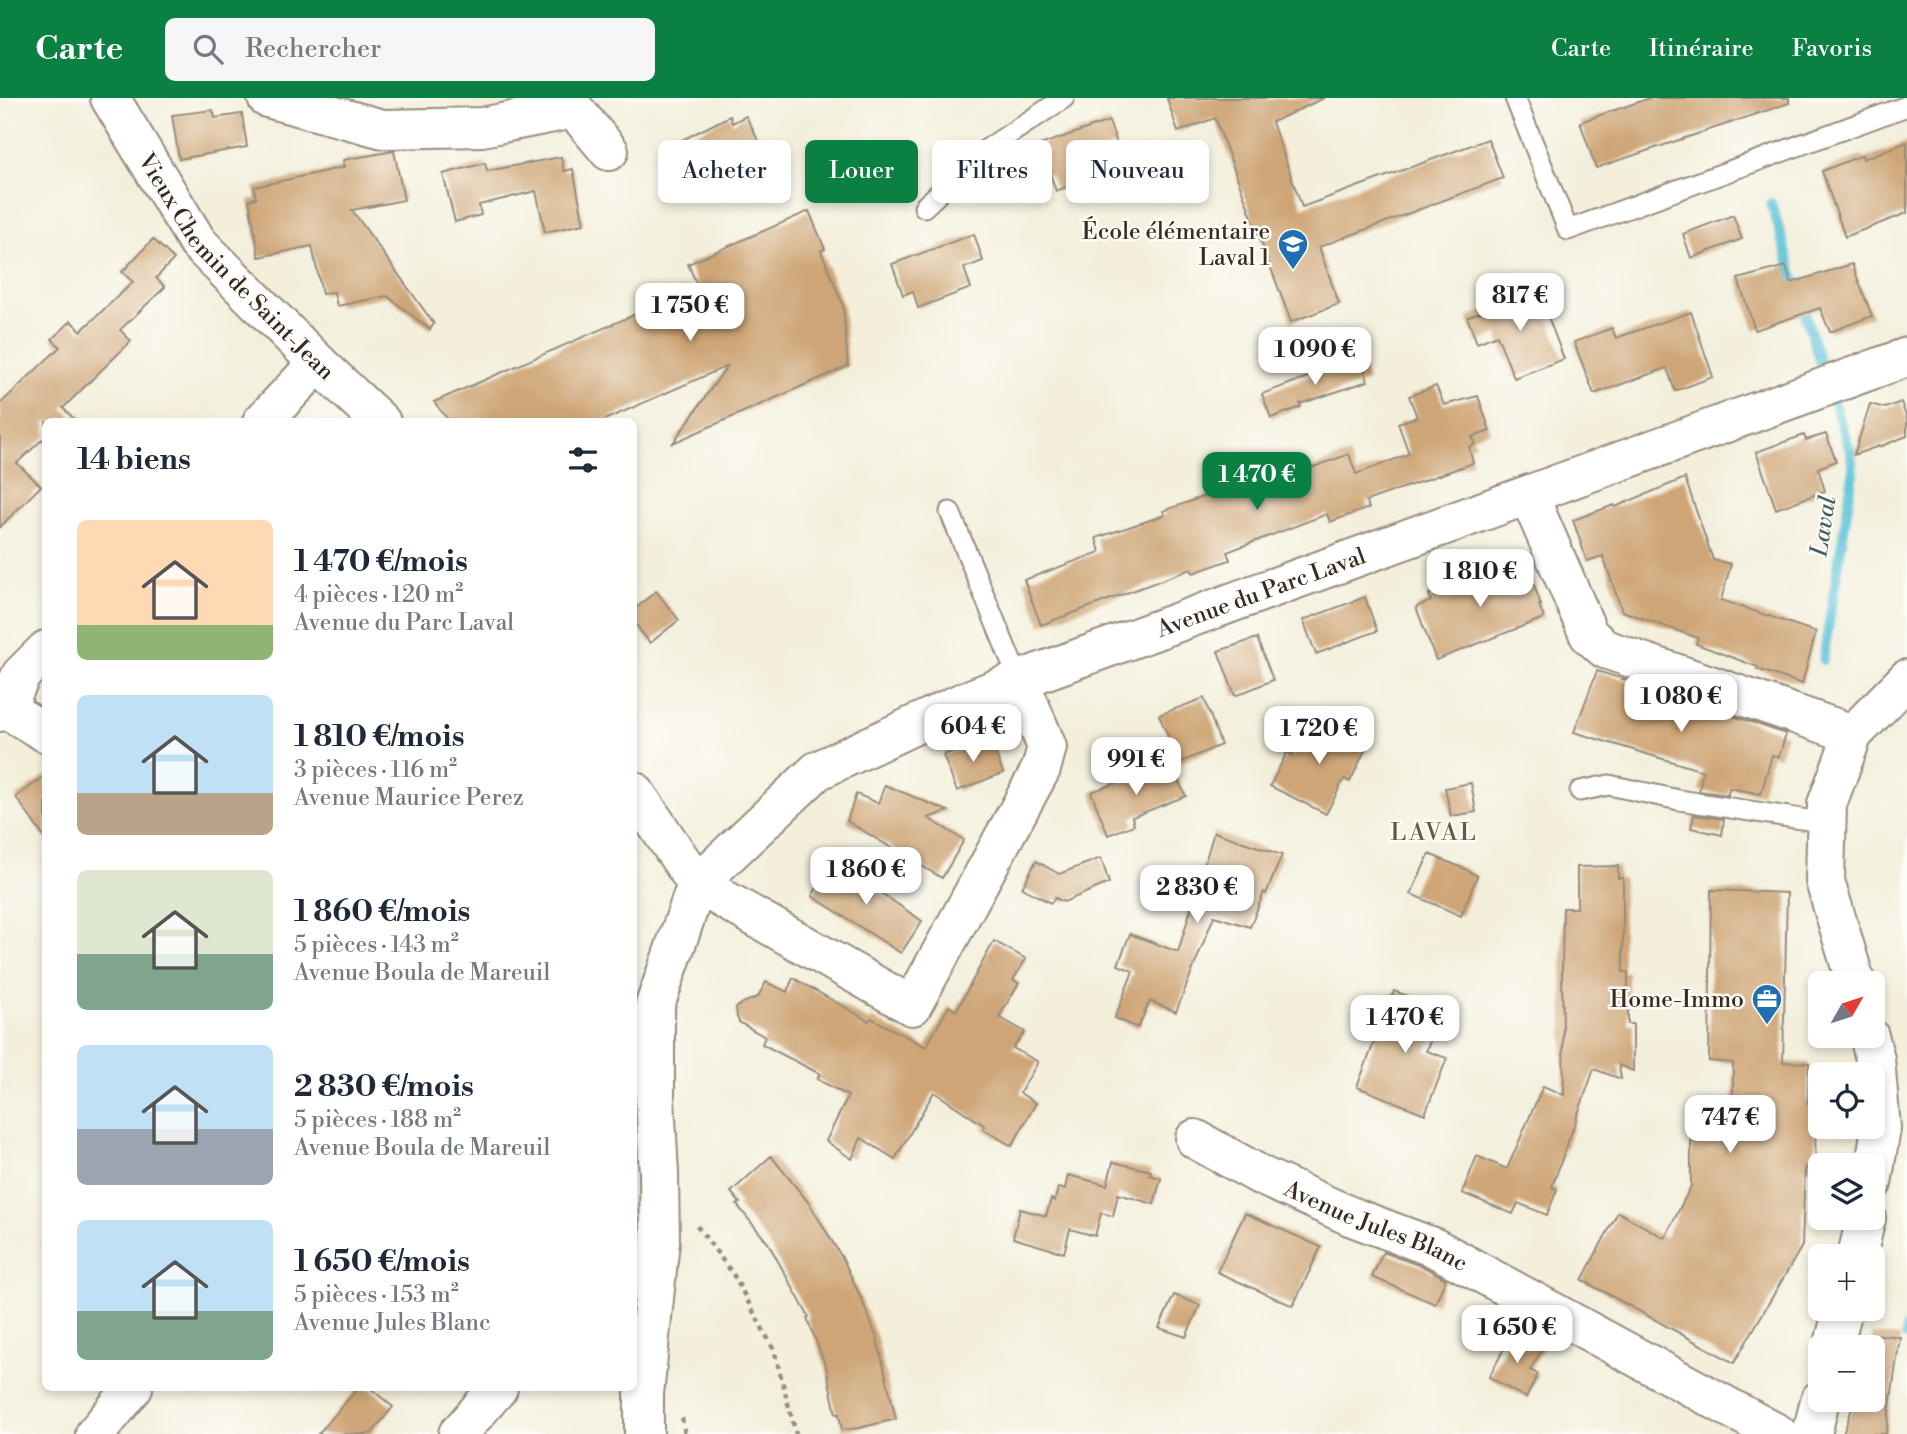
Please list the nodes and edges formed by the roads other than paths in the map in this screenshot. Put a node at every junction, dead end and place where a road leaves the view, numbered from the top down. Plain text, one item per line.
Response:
1 (110, 98) edge
2 (267, 98) edge
3 (1064, 98) edge
4 (1516, 98) edge
5 (1907, 106) edge
6 (377, 114) edge
7 (609, 151) dead end
8 (924, 207) dead end
9 (1907, 357) edge
10 (318, 363) junction
11 (266, 418) edge
12 (377, 418) edge
13 (1529, 496) junction
14 (950, 512) dead end
15 (42, 654) edge
16 (1907, 678) edge
17 (1019, 680) junction
18 (3, 711) edge
19 (42, 731) edge
20 (1853, 734) junction
21 (1580, 791) dead end
22 (637, 795) edge
23 (1827, 823) junction
24 (697, 884) junction
25 (1852, 971) edge
26 (1872, 1048) edge
27 (1195, 1139) dead end
28 (1877, 1153) edge
29 (637, 1374) edge
30 (131, 1391) edge
31 (495, 1391) edge
32 (634, 1391) edge
33 (1817, 1412) edge
34 (95, 1434) edge
35 (458, 1434) edge
36 (644, 1434) edge
37 (1778, 1434) edge
38 (1812, 1434) edge

1 - 10 street, Vieux Chemin de Saint-Jean
2 - 6 street
3 - 8 lane
4 - 5 lane
6 - 7 street
9 - 13 street, Avenue du Parc Laval
10 - 11 street
10 - 12 street, Vieux Chemin de Saint-Jean
13 - 17 street, Avenue du Parc Laval
13 - 20 street
14 - 17 lane
15 - 18 street
16 - 20 street
17 - 24 street, Avenue du Parc Laval
17 - 24 street
18 - 19 street
20 - 23 street
21 - 23 lane
22 - 24 street
23 - 25 street
24 - 29 street
26 - 28 street
27 - 37 street, Avenue Jules Blanc
30 - 34 street
31 - 35 street
32 - 36 street
33 - 38 street

